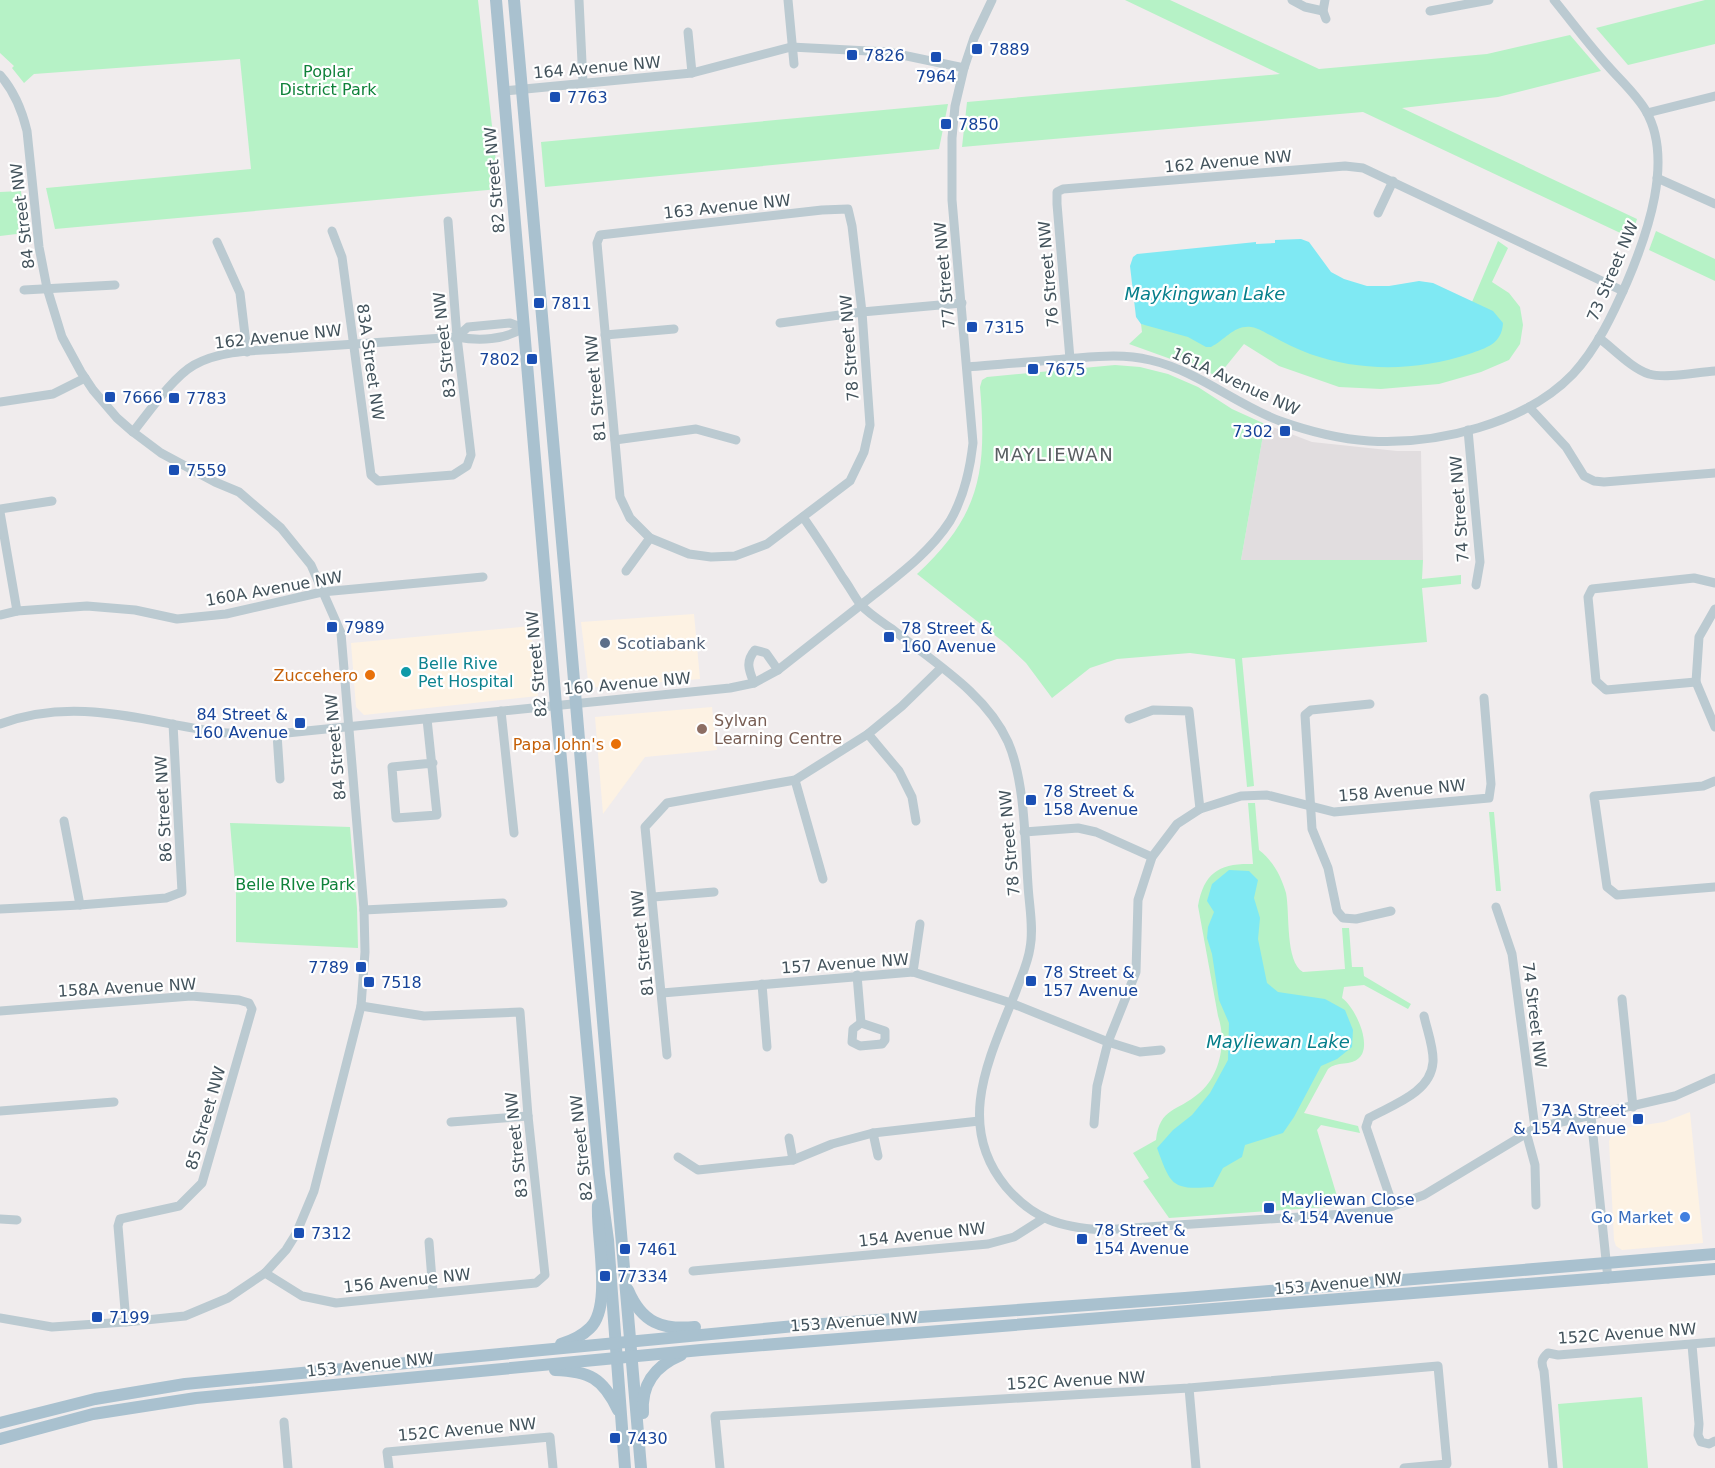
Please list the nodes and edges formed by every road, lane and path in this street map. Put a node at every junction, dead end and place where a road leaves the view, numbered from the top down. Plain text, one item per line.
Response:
1 (496, 0) edge
2 (514, 0) edge
3 (579, 0) edge
4 (788, 0) edge
5 (992, 0) edge
6 (1292, 0) edge
7 (1325, 0) edge
8 (1489, 0) edge
9 (1554, 0) edge
10 (1430, 11) dead end
11 (688, 32) dead end
12 (791, 47) junction
13 (794, 64) dead end
14 (964, 68) junction
15 (692, 73) junction
16 (0, 75) edge
17 (583, 83) junction
18 (522, 89) junction
19 (504, 91) junction
20 (1715, 96) edge
21 (1647, 113) junction
22 (1657, 178) junction
23 (1393, 181) junction
24 (1063, 189) joint
25 (1715, 204) edge
26 (848, 209) joint
27 (1378, 213) dead end
28 (448, 220) dead end
29 (332, 231) dead end
30 (610, 234) joint
31 (217, 242) dead end
32 (115, 285) dead end
33 (47, 288) junction
34 (24, 290) dead end
35 (1623, 291) junction
36 (962, 303) junction
37 (862, 312) junction
38 (780, 323) dead end
39 (543, 326) junction
40 (523, 328) junction
41 (674, 329) dead end
42 (605, 335) junction
43 (457, 337) junction
44 (1599, 338) junction
45 (355, 344) junction
46 (247, 352) junction
47 (1070, 359) junction
48 (968, 367) junction
49 (1715, 370) edge
50 (85, 378) junction
51 (0, 402) edge
52 (1529, 407) junction
53 (1468, 430) junction
54 (133, 432) junction
55 (615, 440) junction
56 (736, 440) dead end
57 (1715, 473) edge
58 (392, 480) joint
59 (52, 501) dead end
60 (0, 510) edge
61 (803, 517) junction
62 (650, 538) junction
63 (933, 544) joint
64 (626, 571) dead end
65 (483, 577) dead end
66 (1715, 583) edge
67 (1476, 585) dead end
68 (322, 592) junction
69 (861, 605) junction
70 (1715, 609) edge
71 (17, 611) junction
72 (0, 615) edge
73 (941, 668) junction
74 (778, 670) junction
75 (1696, 682) junction
76 (754, 683) junction
77 (1484, 698) dead end
78 (577, 702) junction
79 (1370, 704) dead end
80 (556, 705) junction
81 (501, 711) junction
82 (427, 719) junction
83 (1129, 719) dead end
84 (0, 724) edge
85 (173, 724) junction
86 (349, 727) junction
87 (1715, 727) edge
88 (277, 734) junction
89 (868, 734) junction
90 (433, 763) junction
91 (280, 779) dead end
92 (795, 780) junction
93 (1715, 781) edge
94 (1312, 807) junction
95 (1200, 809) junction
96 (64, 821) dead end
97 (916, 821) dead end
98 (514, 832) dead end
99 (1024, 832) junction
100 (1152, 857) junction
101 (824, 879) dead end
102 (1715, 886) edge
103 (714, 892) dead end
104 (653, 897) junction
105 (503, 903) dead end
106 (80, 905) junction
107 (1496, 907) dead end
108 (0, 909) edge
109 (364, 910) junction
110 (1391, 911) dead end
111 (920, 924) dead end
112 (914, 972) junction
113 (857, 975) junction
114 (762, 984) junction
115 (662, 993) junction
116 (1622, 999) dead end
117 (1011, 1003) junction
118 (361, 1006) junction
119 (252, 1010) joint
120 (0, 1011) edge
121 (1424, 1016) dead end
122 (861, 1023) dead end
123 (1108, 1042) junction
124 (767, 1047) dead end
125 (1161, 1050) dead end
126 (667, 1056) dead end
127 (1715, 1078) edge
128 (114, 1102) dead end
129 (1633, 1107) junction
130 (0, 1112) edge
131 (528, 1116) junction
132 (1591, 1116) junction
133 (979, 1121) junction
134 (451, 1122) dead end
135 (1094, 1124) dead end
136 (1530, 1130) junction
137 (873, 1133) junction
138 (789, 1138) dead end
139 (878, 1156) dead end
140 (678, 1158) dead end
141 (793, 1160) junction
142 (599, 1174) junction
143 (1536, 1205) dead end
144 (1393, 1206) junction
145 (0, 1218) edge
146 (1044, 1218) junction
147 (17, 1220) dead end
148 (429, 1242) dead end
149 (1715, 1254) edge
150 (1607, 1264) junction
151 (1715, 1269) edge
152 (693, 1271) dead end
153 (265, 1273) junction
154 (544, 1275) joint
155 (1608, 1279) junction
156 (625, 1283) junction
157 (434, 1292) junction
158 (0, 1318) edge
159 (126, 1322) junction
160 (795, 1326) junction
161 (630, 1341) junction
162 (615, 1342) junction
163 (1715, 1342) edge
164 (1692, 1345) junction
165 (543, 1349) junction
166 (701, 1350) junction
167 (631, 1356) junction
168 (616, 1358) junction
169 (452, 1373) junction
170 (1189, 1388) junction
171 (621, 1416) junction
172 (284, 1422) dead end
173 (0, 1423) edge
174 (0, 1439) edge
175 (1715, 1441) edge
176 (288, 1468) edge
177 (388, 1468) edge
178 (553, 1468) edge
179 (625, 1468) edge
180 (641, 1468) edge
181 (648, 1468) edge
182 (720, 1468) edge
183 (1196, 1468) edge
184 (1404, 1468) edge
185 (1553, 1468) edge

1 - 19 main road, 82 Street NW
2 - 18 main road, 82 Street NW
3 - 17 street
4 - 12 street
5 - 14 street, 77 Street NW
6 - 7 street
8 - 10 street
9 - 21 street, 73 Street NW
11 - 15 street
12 - 13 street
12 - 14 street, 164 Avenue NW
12 - 15 street, 164 Avenue NW
14 - 36 street, 77 Street NW
15 - 17 street, 164 Avenue NW
16 - 33 street, 84 Street NW
17 - 18 street, 164 Avenue NW
18 - 19 street, 164 Avenue NW
18 - 39 main road, 82 Street NW
19 - 40 main road, 82 Street NW
20 - 21 street
21 - 22 street, 73 Street NW
22 - 25 street
22 - 35 street, 73 Street NW
23 - 24 street, 162 Avenue NW
23 - 27 street
23 - 35 street, 162 Avenue NW
24 - 47 street, 76 Street NW
26 - 30 street, 163 Avenue NW
26 - 37 street, 78 Street NW
28 - 43 street, 83 Street NW
29 - 45 street, 83A Street NW
30 - 42 street, 81 Street NW
31 - 46 street
32 - 33 street, 84 Street NW
33 - 34 street, 84 Street NW
33 - 50 street, 84 Street NW
35 - 44 street, 73 Street NW
36 - 37 street
36 - 48 street, 77 Street NW
37 - 38 street
37 - 61 street, 78 Street NW
39 - 40 main road
39 - 78 main road, 82 Street NW
40 - 43 street, 162 Avenue NW
40 - 80 main road, 82 Street NW
41 - 42 street
42 - 55 street, 81 Street NW
43 - 45 street, 162 Avenue NW
43 - 58 street, 83 Street NW
44 - 49 street
44 - 52 street, 161A Avenue NW
45 - 46 street, 162 Avenue NW
45 - 58 street, 83A Street NW
46 - 54 street, 162 Avenue NW
47 - 48 street, 161A Avenue NW
47 - 53 street, 161A Avenue NW
48 - 63 street, 77 Street NW
50 - 51 street
50 - 54 street, 84 Street NW
52 - 53 street, 161A Avenue NW
52 - 57 street
53 - 67 street, 74 Street NW
54 - 68 street, 84 Street NW
55 - 56 street
55 - 62 street, 81 Street NW
59 - 60 street
60 - 71 street
61 - 62 street
61 - 69 street, 78 Street NW
62 - 64 street
63 - 69 street, 160 Avenue NW
65 - 68 street, 160A Avenue NW
66 - 75 street
68 - 71 street, 160A Avenue NW
68 - 86 street, 84 Street NW
69 - 73 street, 78 Street NW
69 - 74 street, 160 Avenue NW
70 - 75 street
71 - 72 street, 160A Avenue NW
73 - 89 street
73 - 99 street, 78 Street NW
74 - 76 street, 160 Avenue NW
74 - 76 street
75 - 87 street
76 - 78 street, 160 Avenue NW
77 - 94 street, 158 Avenue NW
78 - 80 street, 160 Avenue NW
78 - 156 main road, 82 Street NW
79 - 94 street
80 - 81 street, 160 Avenue NW
80 - 142 main road, 82 Street NW
81 - 82 street, 160 Avenue NW
81 - 98 street
82 - 86 street, 160 Avenue NW
82 - 90 street
83 - 95 street
84 - 85 street, 160 Avenue NW
85 - 88 street, 160 Avenue NW
85 - 106 street, 86 Street NW
86 - 88 street, 160 Avenue NW
86 - 109 street, 84 Street NW
88 - 91 street
89 - 92 street
89 - 97 street
90 - 90 street
92 - 101 street
92 - 104 street, 81 Street NW
93 - 102 street
94 - 95 street, 158 Avenue NW
94 - 110 street
95 - 100 street, 158 Avenue NW
96 - 106 street
99 - 100 street
99 - 117 street, 78 Street NW
100 - 123 street
103 - 104 street
104 - 115 street, 81 Street NW
105 - 109 street
106 - 108 street
107 - 136 street, 74 Street NW
109 - 118 street, 84 Street NW
111 - 112 street
112 - 113 street, 157 Avenue NW
112 - 117 street, 157 Avenue NW
113 - 114 street, 157 Avenue NW
113 - 122 street
114 - 115 street, 157 Avenue NW
114 - 124 street
115 - 126 street, 81 Street NW
116 - 129 street
117 - 123 street, 157 Avenue NW
117 - 133 street, 78 Street NW
118 - 131 street, 83 Street NW
118 - 153 street, 84 Street NW
119 - 120 street, 158A Avenue NW
119 - 159 street, 85 Street NW
121 - 144 street
123 - 125 street, 157 Avenue NW
123 - 135 street
127 - 129 street
128 - 130 street
129 - 132 street
131 - 134 street
131 - 154 street, 83 Street NW
132 - 136 street
132 - 150 street
133 - 137 street
133 - 146 street, 78 Street NW
136 - 143 street, 74 Street NW
136 - 144 street
137 - 139 street
137 - 141 street
138 - 141 street
140 - 141 street
142 - 162 main road, 82 Street NW
142 - 165 main road
144 - 146 street
145 - 147 street
146 - 152 street, 154 Avenue NW
148 - 157 street
149 - 150 main road, 153 Avenue NW
150 - 155 street
150 - 160 main road, 153 Avenue NW
151 - 155 main road, 153 Avenue NW
153 - 157 street, 156 Avenue NW
153 - 159 street
154 - 157 street, 156 Avenue NW
155 - 166 main road, 153 Avenue NW
156 - 160 main road
156 - 161 main road, 82 Street NW
158 - 159 street
160 - 161 main road, 153 Avenue NW
161 - 162 main road, 153 Avenue NW
161 - 167 main road, 82 Street NW
162 - 165 main road, 153 Avenue NW
162 - 168 main road, 82 Street NW
163 - 164 street, 152C Avenue NW
164 - 175 street
164 - 185 street, 152C Avenue NW
165 - 173 main road, 153 Avenue NW
166 - 167 main road, 153 Avenue NW
166 - 181 main road
167 - 168 main road, 153 Avenue NW
167 - 180 main road, 82 Street NW
168 - 169 main road, 153 Avenue NW
168 - 171 main road, 82 Street NW
169 - 171 main road
169 - 174 main road, 153 Avenue NW
170 - 182 street, 152C Avenue NW
170 - 183 street
170 - 184 street, 152C Avenue NW
171 - 179 main road, 82 Street NW
172 - 176 street
177 - 178 street, 152C Avenue NW

